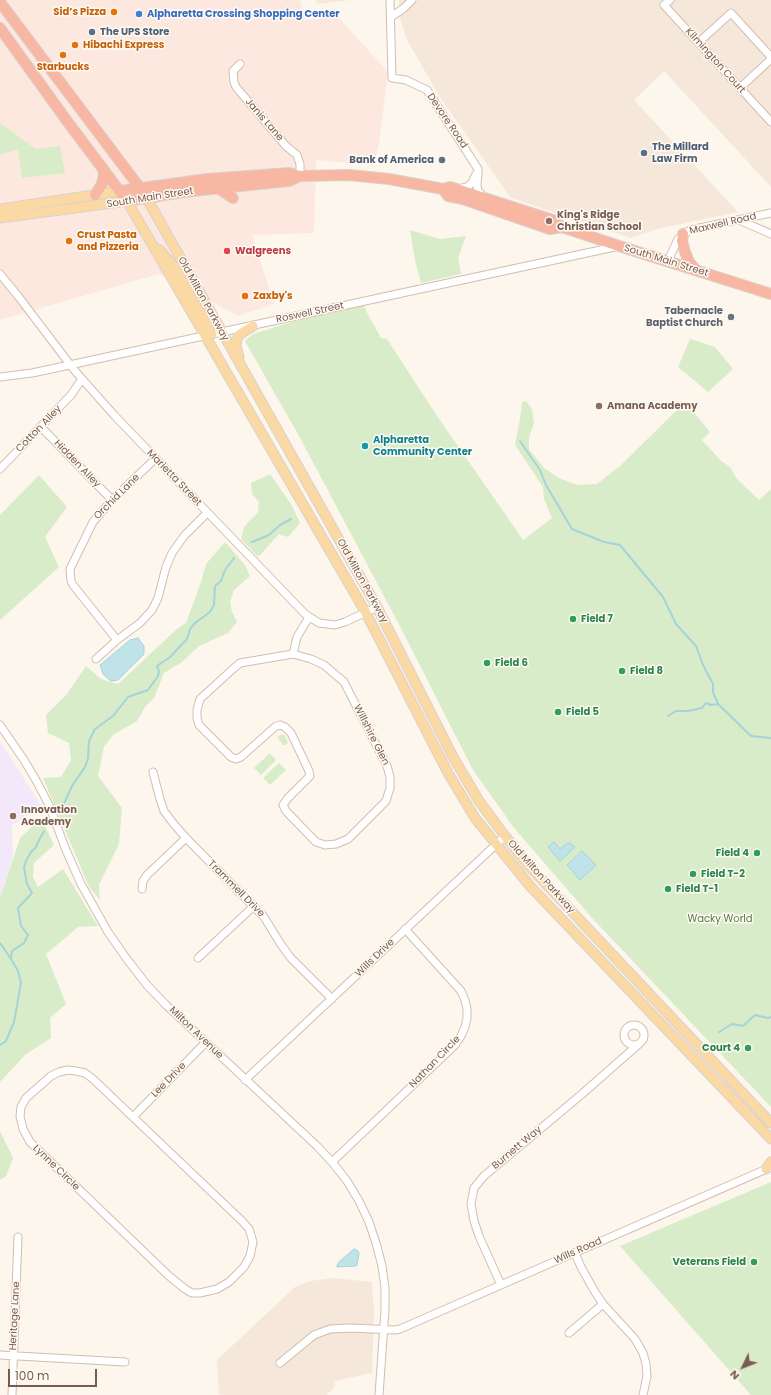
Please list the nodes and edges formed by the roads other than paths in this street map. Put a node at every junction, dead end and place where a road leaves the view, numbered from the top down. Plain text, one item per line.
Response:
1 (390, 0) edge
2 (412, 0) edge
3 (670, 0) edge
4 (0, 2) edge
5 (6, 5) edge
6 (391, 17) junction
7 (0, 28) edge
8 (699, 42) junction
9 (771, 58) edge
10 (240, 64) dead end
11 (740, 88) junction
12 (771, 122) edge
13 (103, 168) junction
14 (478, 169) junction
15 (300, 176) junction
16 (140, 188) junction
17 (218, 188) junction
18 (442, 189) junction
19 (458, 189) junction
20 (120, 191) junction
21 (95, 195) junction
22 (146, 197) junction
23 (233, 198) dead end
24 (484, 198) junction
25 (127, 201) junction
26 (0, 209) edge
27 (771, 213) edge
28 (0, 218) edge
29 (739, 220) junction
30 (562, 227) junction
31 (683, 234) junction
32 (771, 234) edge
33 (619, 246) junction
34 (668, 261) junction
35 (696, 270) junction
36 (0, 274) edge
37 (771, 294) edge
38 (253, 326) junction
39 (213, 334) junction
40 (71, 365) junction
41 (240, 365) junction
42 (0, 377) edge
43 (82, 379) junction
44 (41, 427) junction
45 (155, 459) junction
46 (0, 469) edge
47 (112, 500) junction
48 (207, 513) junction
49 (377, 607) junction
50 (366, 613) junction
51 (309, 618) junction
52 (116, 640) junction
53 (294, 654) junction
54 (96, 659) dead end
55 (0, 725) edge
56 (153, 772) dead end
57 (505, 836) junction
58 (186, 838) junction
59 (495, 844) junction
60 (142, 889) dead end
61 (254, 906) junction
62 (405, 929) junction
63 (198, 958) dead end
64 (332, 999) junction
65 (205, 1043) junction
66 (640, 1043) dead end
67 (245, 1080) junction
68 (133, 1117) junction
69 (771, 1123) edge
70 (771, 1139) edge
71 (332, 1162) junction
72 (769, 1166) edge
73 (18, 1236) dead end
74 (575, 1253) junction
75 (501, 1285) junction
76 (604, 1304) junction
77 (384, 1330) junction
78 (569, 1333) dead end
79 (0, 1355) edge
80 (13, 1356) junction
81 (125, 1362) dead end
82 (280, 1363) dead end
83 (12, 1395) edge
84 (379, 1395) edge
85 (643, 1395) edge

1 - 6 street, Devore Road
2 - 6 street
3 - 8 street, Kilmington Court
4 - 5 highway, Old Milton Parkway
5 - 16 highway, Old Milton Parkway
6 - 14 street, Devore Road
7 - 13 highway
8 - 9 street
8 - 11 street, Kilmington Court
9 - 11 street
10 - 15 street, Janis Lane
11 - 12 street, Kilmington Court
13 - 20 highway
13 - 21 highway
14 - 19 street
14 - 24 street
15 - 16 highway, South Main Street
15 - 17 highway, South Main Street
15 - 18 highway, South Main Street
16 - 20 highway, South Main Street
16 - 22 highway, Old Milton Parkway
17 - 22 highway, South Main Street
17 - 23 highway
18 - 19 highway, South Main Street
18 - 30 highway, South Main Street
19 - 24 highway, South Main Street
20 - 21 main road, South Main Street
20 - 25 highway
21 - 26 main road, South Main Street
22 - 25 highway, South Main Street
22 - 39 main road, Old Milton Parkway
24 - 30 highway, South Main Street
25 - 28 main road, South Main Street
25 - 39 main road
27 - 29 street, Maxwell Road
29 - 31 street, Maxwell Road
29 - 32 street
30 - 33 highway, South Main Street
31 - 34 street, Maxwell Road
31 - 35 highway
33 - 34 highway, South Main Street
33 - 38 street, Roswell Street
34 - 35 highway, South Main Street
35 - 37 highway, South Main Street
36 - 40 street, Marietta Street
38 - 39 street, Roswell Street
38 - 41 main road
39 - 40 street, Roswell Street
39 - 41 main road, Old Milton Parkway
39 - 50 main road, Old Milton Parkway
40 - 42 street, Roswell Street
40 - 43 street, Marietta Street
41 - 49 main road, Old Milton Parkway
43 - 44 street, Cotton Alley
43 - 45 street, Marietta Street
44 - 46 street, Cotton Alley
44 - 47 street, Hidden Alley
45 - 47 street, Orchid Lane
45 - 48 street, Marietta Street
47 - 52 street, Orchid Lane
48 - 51 street, Marietta Street
48 - 52 street
49 - 50 street, Marietta Street
49 - 57 main road, Old Milton Parkway
50 - 51 street, Marietta Street
50 - 59 main road, Old Milton Parkway
51 - 53 street
52 - 54 street
53 - 53 street, Willshire Glen
55 - 65 street, Milton Avenue
56 - 58 street, Trammell Drive
57 - 59 street, Wills Drive
57 - 69 main road, Old Milton Parkway
58 - 60 street
58 - 61 street, Trammell Drive
59 - 62 street, Wills Drive
59 - 70 main road, Old Milton Parkway
61 - 63 street
61 - 64 street, Trammell Drive
62 - 64 street, Wills Drive
62 - 71 street, Nathan Circle
64 - 67 street, Wills Drive
65 - 67 street, Milton Avenue
65 - 68 street, Lee Drive
66 - 75 street, Burnett Way
67 - 71 street, Milton Avenue
68 - 68 street, Lynne Circle
71 - 77 street, Milton Avenue
72 - 74 street, Wills Road
73 - 80 street, Heritage Lane
74 - 75 street, Wills Road
74 - 76 street
75 - 77 street, Wills Road
76 - 78 street
76 - 85 street
77 - 82 street, Wills Road
77 - 84 street, Milton Avenue
79 - 80 street
80 - 81 street
80 - 83 street, Heritage Lane

